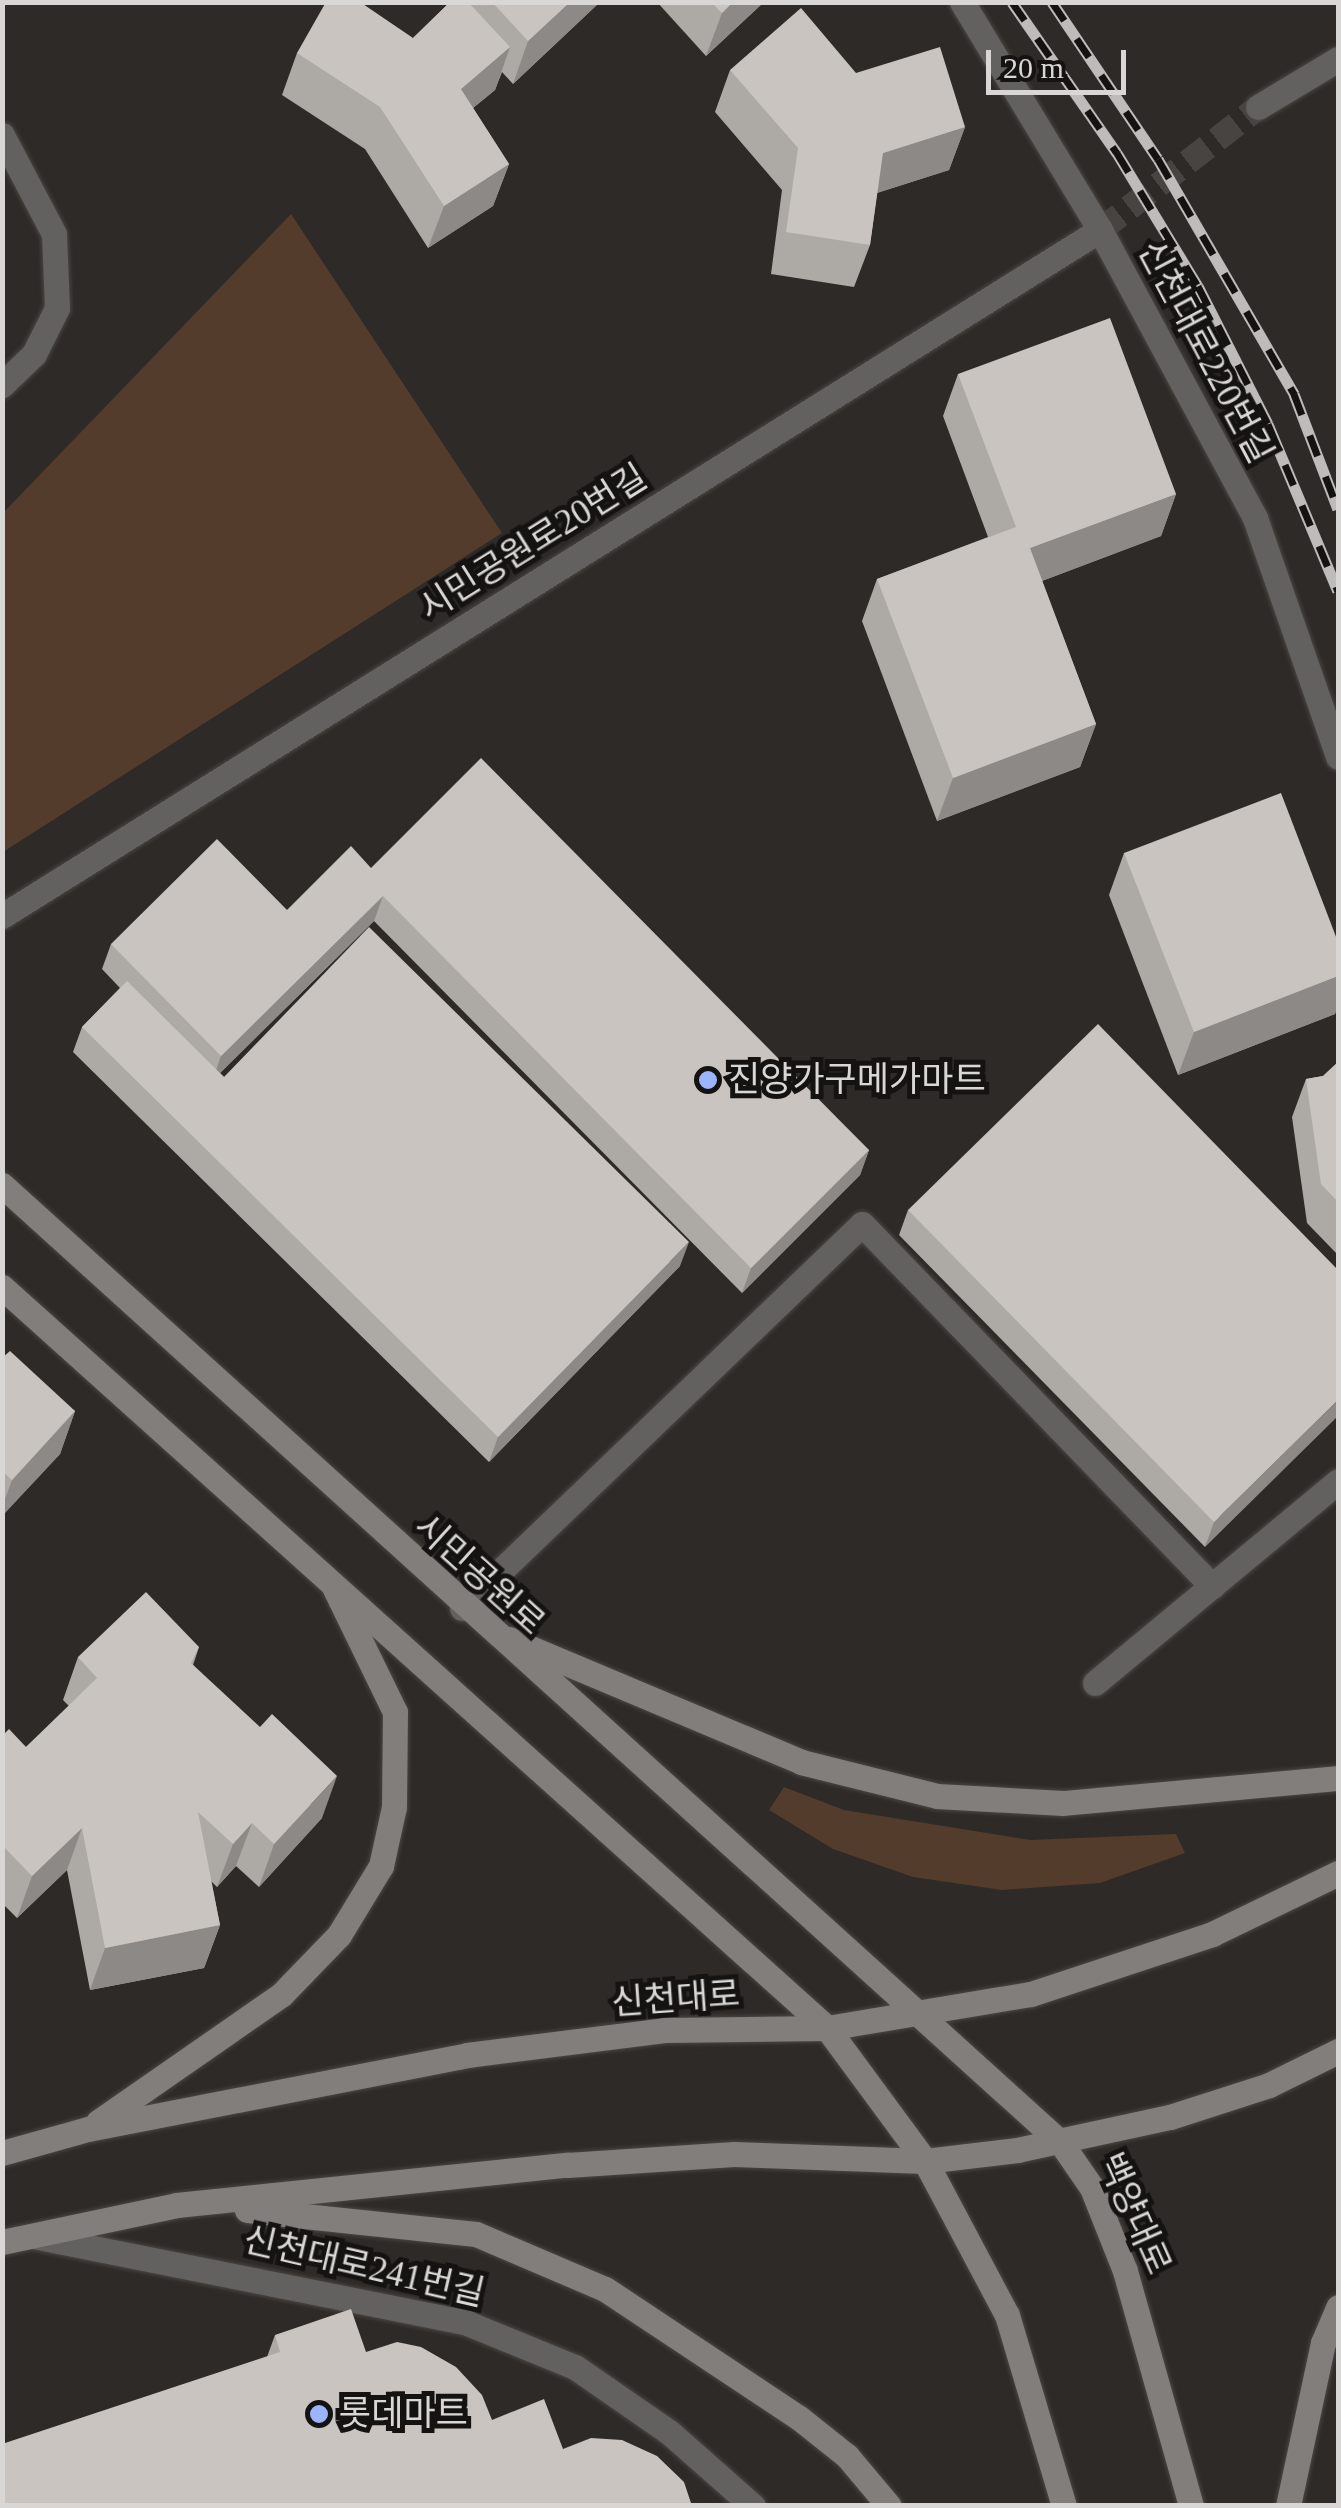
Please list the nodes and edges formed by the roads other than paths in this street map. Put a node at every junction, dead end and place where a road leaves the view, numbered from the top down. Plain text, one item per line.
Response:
1 (962, 2) edge
2 (1338, 59) edge
3 (1258, 107) tunnel mouth
4 (2, 135) edge
5 (1100, 230) junction
6 (2, 385) edge
7 (1338, 758) edge
8 (2, 916) edge
9 (2, 1185) edge
10 (2, 1287) edge
11 (1338, 1481) edge
12 (328, 1575) junction
13 (1212, 1586) junction
14 (462, 1608) junction
15 (485, 1628) junction
16 (1095, 1683) dead end
17 (1338, 1778) edge
18 (1338, 1873) edge
19 (912, 2014) junction
20 (827, 2028) junction
21 (1338, 2052) edge
22 (88, 2129) junction
23 (1061, 2143) junction
24 (2, 2153) edge
25 (925, 2161) junction
26 (177, 2205) junction
27 (15, 2239) edge
28 (1338, 2306) edge
29 (753, 2506) edge
30 (889, 2506) edge
31 (1064, 2506) edge
32 (1191, 2506) edge
33 (1288, 2506) edge

1 - 5 street, 신천대로220번길
2 - 3 street
4 - 6 street
5 - 7 street, 신천대로220번길
5 - 8 street, 시민공원로20번길
9 - 14 main road, 시민공원로
10 - 12 main road
11 - 13 street
12 - 20 main road
12 - 22 main road
13 - 14 street
13 - 16 street
14 - 15 main road, 시민공원로
15 - 17 main road
15 - 19 main road, 시민공원로
18 - 19 main road, 신천대로
19 - 20 main road, 신천대로
19 - 23 main road, 백양대로
20 - 22 main road, 신천대로
20 - 25 main road
21 - 23 main road
22 - 24 main road, 신천대로
23 - 25 main road
23 - 32 main road, 백양대로
25 - 26 main road
25 - 31 main road
26 - 27 main road
26 - 30 main road
27 - 29 street, 신천대로241번길
28 - 33 main road

